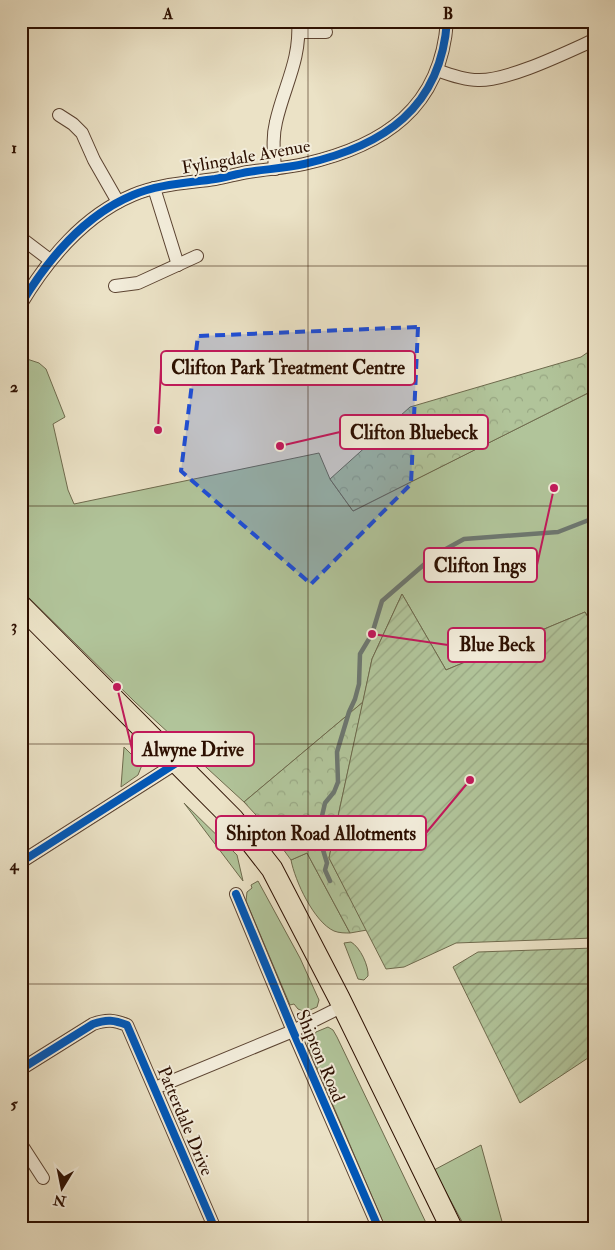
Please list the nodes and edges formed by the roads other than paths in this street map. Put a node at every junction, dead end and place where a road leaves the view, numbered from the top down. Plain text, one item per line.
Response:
1 (447, 21) edge
2 (298, 26) edge
3 (326, 32) dead end
4 (594, 40) edge
5 (437, 70) junction
6 (59, 115) dead end
7 (275, 169) junction
8 (154, 188) junction
9 (118, 202) junction
10 (21, 238) edge
11 (197, 256) dead end
12 (50, 260) junction
13 (178, 265) junction
14 (115, 286) dead end
15 (21, 304) edge
16 (21, 606) edge
17 (178, 762) junction
18 (21, 862) edge
19 (236, 894) dead end
20 (343, 1006) junction
21 (293, 1031) junction
22 (21, 1069) edge
23 (155, 1088) junction
24 (21, 1144) edge
25 (43, 1178) dead end
26 (215, 1229) edge
27 (378, 1229) edge
28 (452, 1229) edge

1 - 5 street, Fylingdale Avenue
2 - 3 street
2 - 7 street
4 - 5 street
5 - 7 street, Fylingdale Avenue
6 - 9 street
7 - 8 street, Fylingdale Avenue
8 - 9 street, Fylingdale Avenue
8 - 13 street
9 - 12 street, Fylingdale Avenue
10 - 12 street
11 - 13 street
12 - 15 street, Fylingdale Avenue
13 - 14 street
16 - 17 main road
17 - 18 street
17 - 20 main road
19 - 21 street, Shipton Road
20 - 21 street
20 - 28 main road
21 - 23 street
21 - 27 street, Shipton Road
22 - 23 street, Patterdale Drive
23 - 26 street, Patterdale Drive
24 - 25 street

